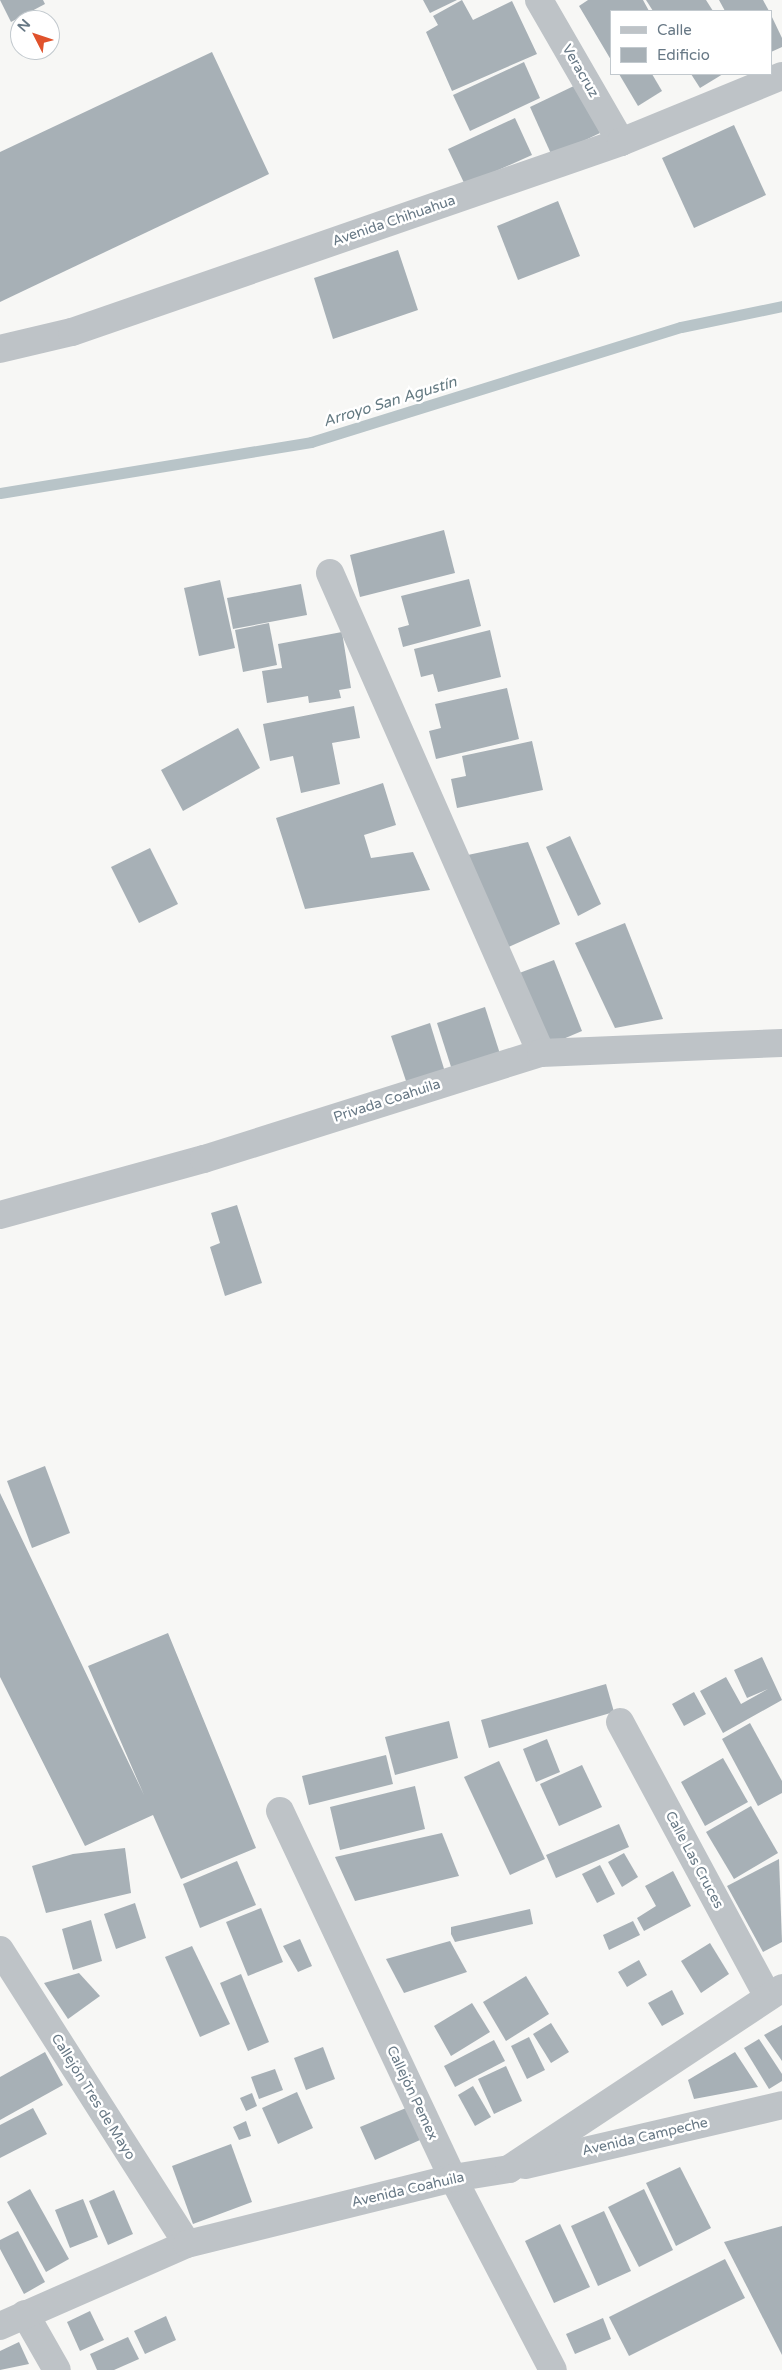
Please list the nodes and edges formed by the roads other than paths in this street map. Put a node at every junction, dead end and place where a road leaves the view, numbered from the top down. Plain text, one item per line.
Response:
1 (539, 0) edge
2 (782, 76) edge
3 (622, 142) junction
4 (0, 349) edge
5 (330, 573) dead end
6 (782, 1043) edge
7 (541, 1053) junction
8 (0, 1215) edge
9 (620, 1722) dead end
10 (280, 1812) dead end
11 (0, 1950) edge
12 (775, 1992) edge
13 (782, 2105) edge
14 (509, 2169) junction
15 (452, 2178) junction
16 (187, 2244) junction
17 (25, 2314) junction
18 (0, 2326) edge
19 (57, 2370) edge
20 (553, 2370) edge

1 - 3 street, Veracruz
2 - 3 street, Avenida Chihuahua
3 - 4 street, Avenida Chihuahua
5 - 7 street
6 - 7 street, Privada Coahuila
7 - 8 street, Privada Coahuila
9 - 12 street, Calle Las Cruces
10 - 15 street, Callejón Pemex
11 - 16 street, Callejón Tres de Mayo
12 - 14 street, Avenida Coahuila
13 - 14 street, Avenida Campeche
14 - 15 street, Avenida Coahuila
15 - 16 street, Avenida Coahuila
15 - 20 street, Callejón Pemex
16 - 17 street, Avenida Coahuila
17 - 18 street, Avenida Coahuila
17 - 19 street

